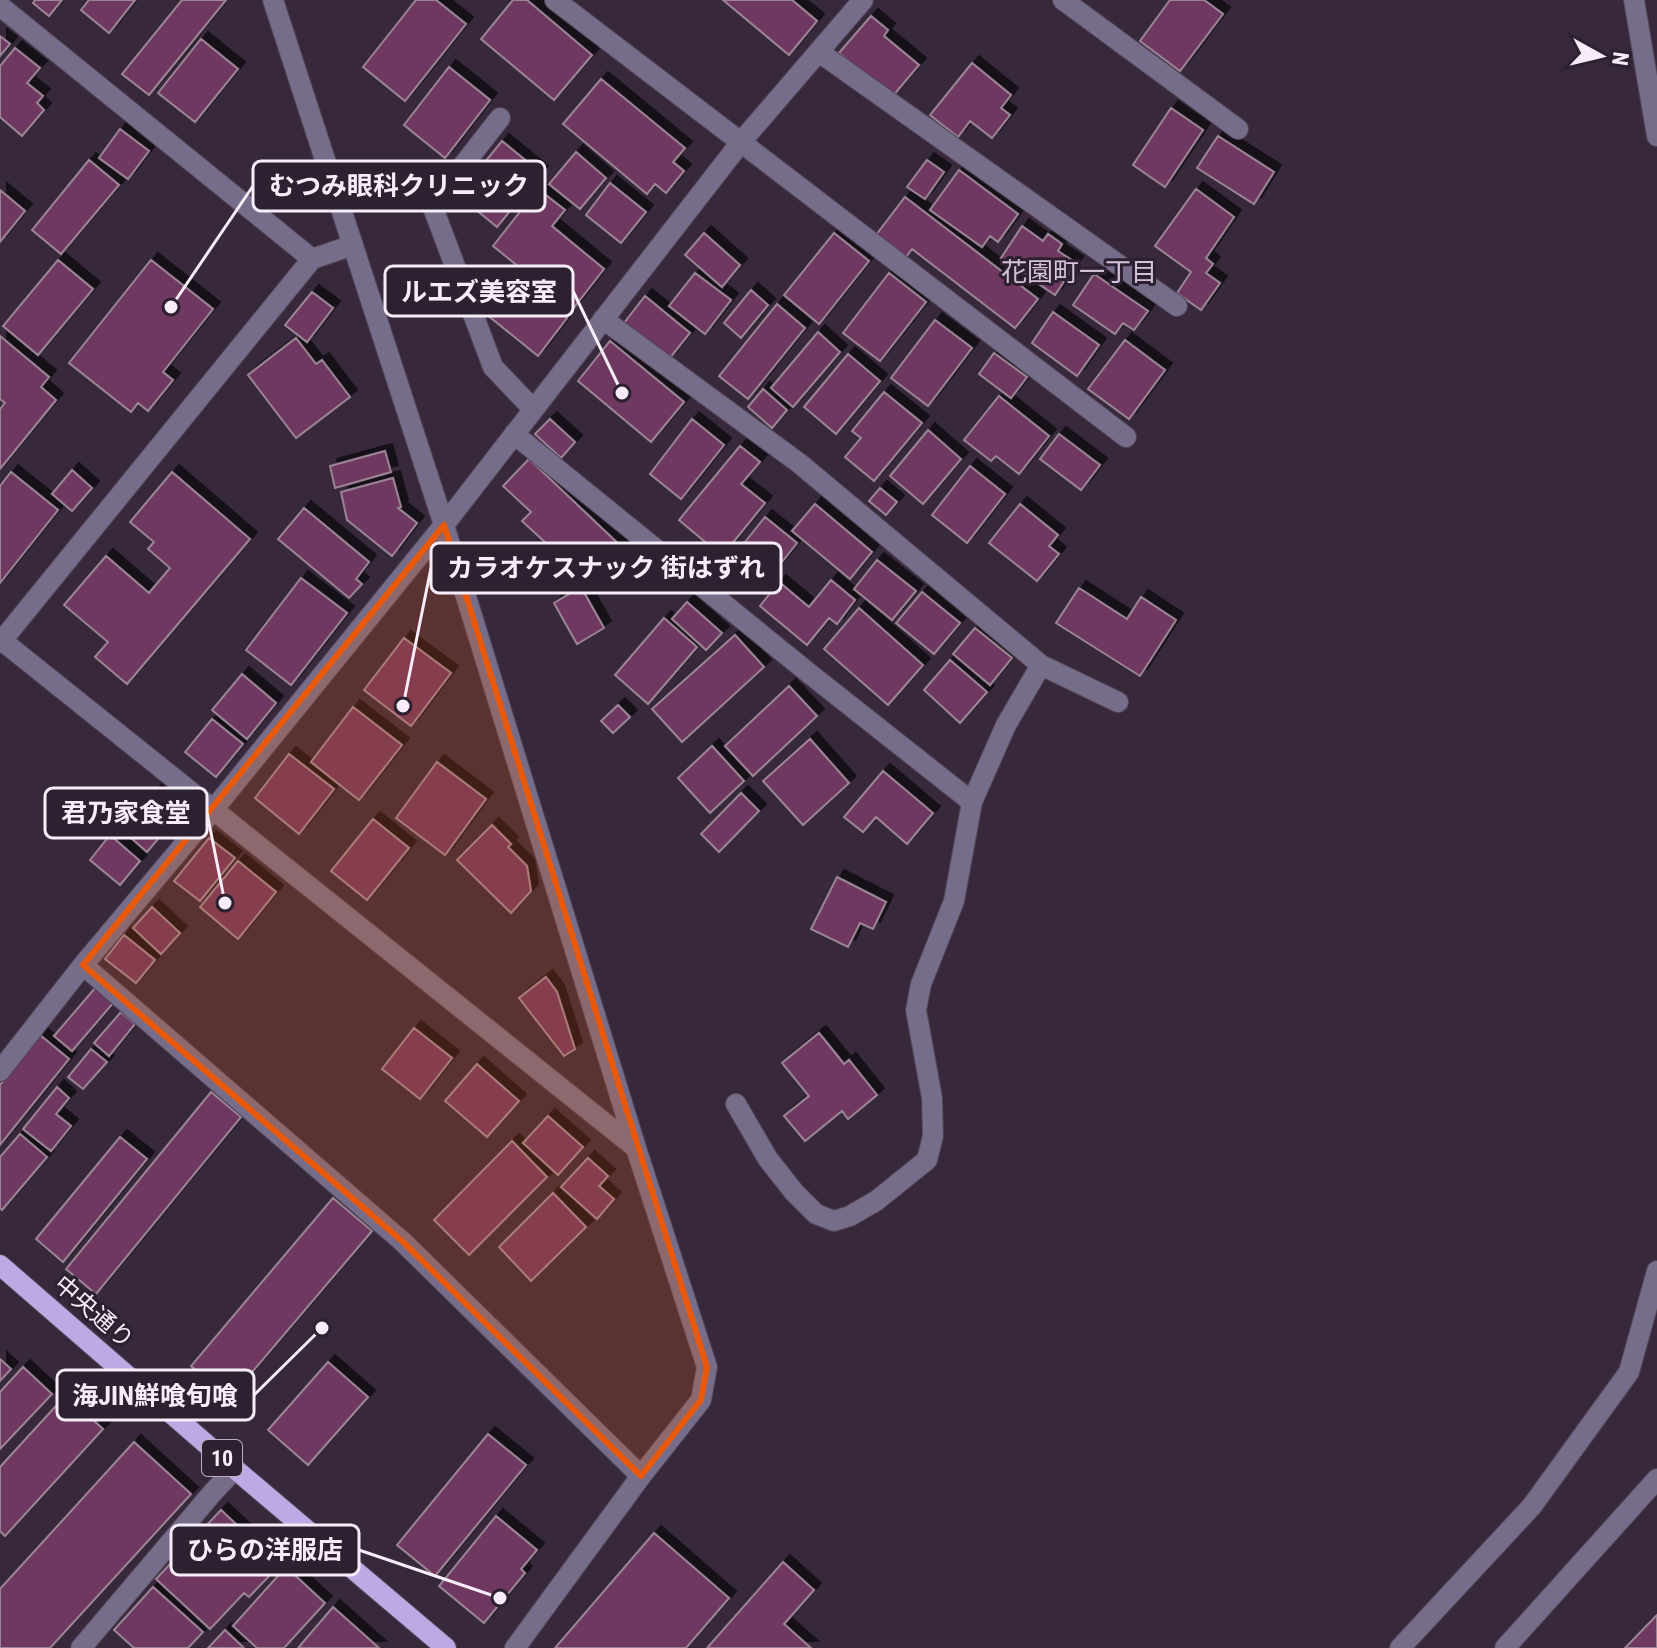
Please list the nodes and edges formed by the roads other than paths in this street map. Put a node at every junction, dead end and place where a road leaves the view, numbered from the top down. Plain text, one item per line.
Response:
1 (273, 0) edge
2 (555, 0) edge
3 (863, 0) edge
4 (1063, 0) edge
5 (1634, 0) edge
6 (0, 6) edge
7 (819, 52) junction
8 (500, 118) dead end
9 (1238, 129) dead end
10 (1657, 136) edge
11 (741, 142) junction
12 (353, 245) junction
13 (312, 259) junction
14 (1177, 306) dead end
15 (603, 319) junction
16 (533, 409) junction
17 (514, 434) junction
18 (1126, 437) dead end
19 (444, 525) junction
20 (1, 641) edge
21 (1041, 665) junction
22 (1118, 702) dead end
23 (972, 802) junction
24 (213, 810) junction
25 (83, 965) junction
26 (0, 1071) edge
27 (736, 1104) dead end
28 (636, 1148) junction
29 (0, 1265) edge
30 (1657, 1271) edge
31 (235, 1469) junction
32 (641, 1476) junction
33 (1657, 1479) edge
34 (81, 1648) edge
35 (446, 1648) edge
36 (515, 1648) edge
37 (1400, 1648) edge
38 (1505, 1648) edge

1 - 12 street
2 - 11 street
3 - 7 street
4 - 9 street
5 - 10 street
6 - 13 street
7 - 11 street
7 - 14 street
8 - 16 street
11 - 15 street
11 - 18 street
12 - 13 street
12 - 19 street
13 - 20 street
15 - 16 street
15 - 21 street
16 - 17 street
17 - 19 street
17 - 23 street
19 - 24 street
19 - 28 street
20 - 24 street
21 - 22 street
21 - 23 street
23 - 27 street
24 - 25 street
24 - 28 street
25 - 26 street
25 - 32 street
28 - 32 street
29 - 31 main road, 中央通り / 10
30 - 37 street
31 - 34 street
31 - 35 main road, 中央通り / 10
32 - 36 street
33 - 38 street

